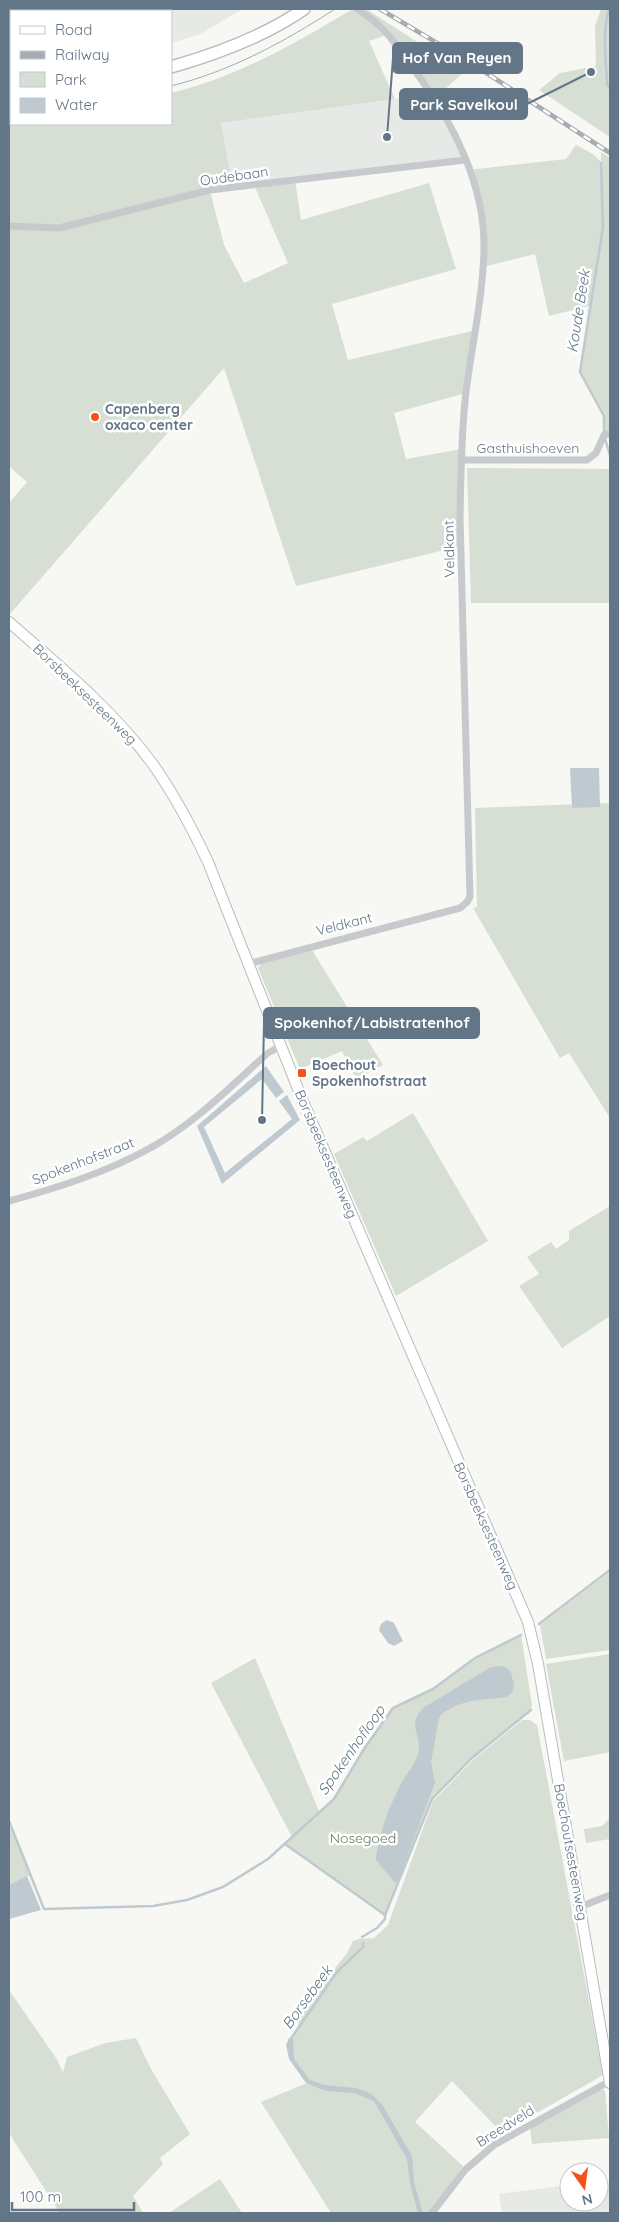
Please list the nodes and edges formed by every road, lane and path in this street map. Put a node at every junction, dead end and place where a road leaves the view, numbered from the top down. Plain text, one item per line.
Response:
1 (304, 9) edge
2 (356, 9) edge
3 (172, 67) edge
4 (465, 160) junction
5 (9, 226) edge
6 (610, 434) edge
7 (461, 460) junction
8 (9, 622) edge
9 (248, 964) junction
10 (281, 1046) junction
11 (9, 1201) edge
12 (528, 1622) joint
13 (610, 1895) edge
14 (580, 1906) junction
15 (610, 2082) edge
16 (432, 2213) edge

1 - 3 main road
2 - 4 street, Veldkant
4 - 5 street, Oudebaan
4 - 7 street, Veldkant
6 - 7 street, Gasthuishoeven
7 - 9 street, Veldkant
8 - 9 street, Borsbeeksesteenweg
9 - 10 street, Borsbeeksesteenweg
10 - 11 street, Spokenhofstraat
10 - 12 street, Borsbeeksesteenweg
12 - 14 street, Boechoutsesteenweg
13 - 14 street
14 - 15 street, Boechoutsesteenweg
15 - 16 street, Breedveld

